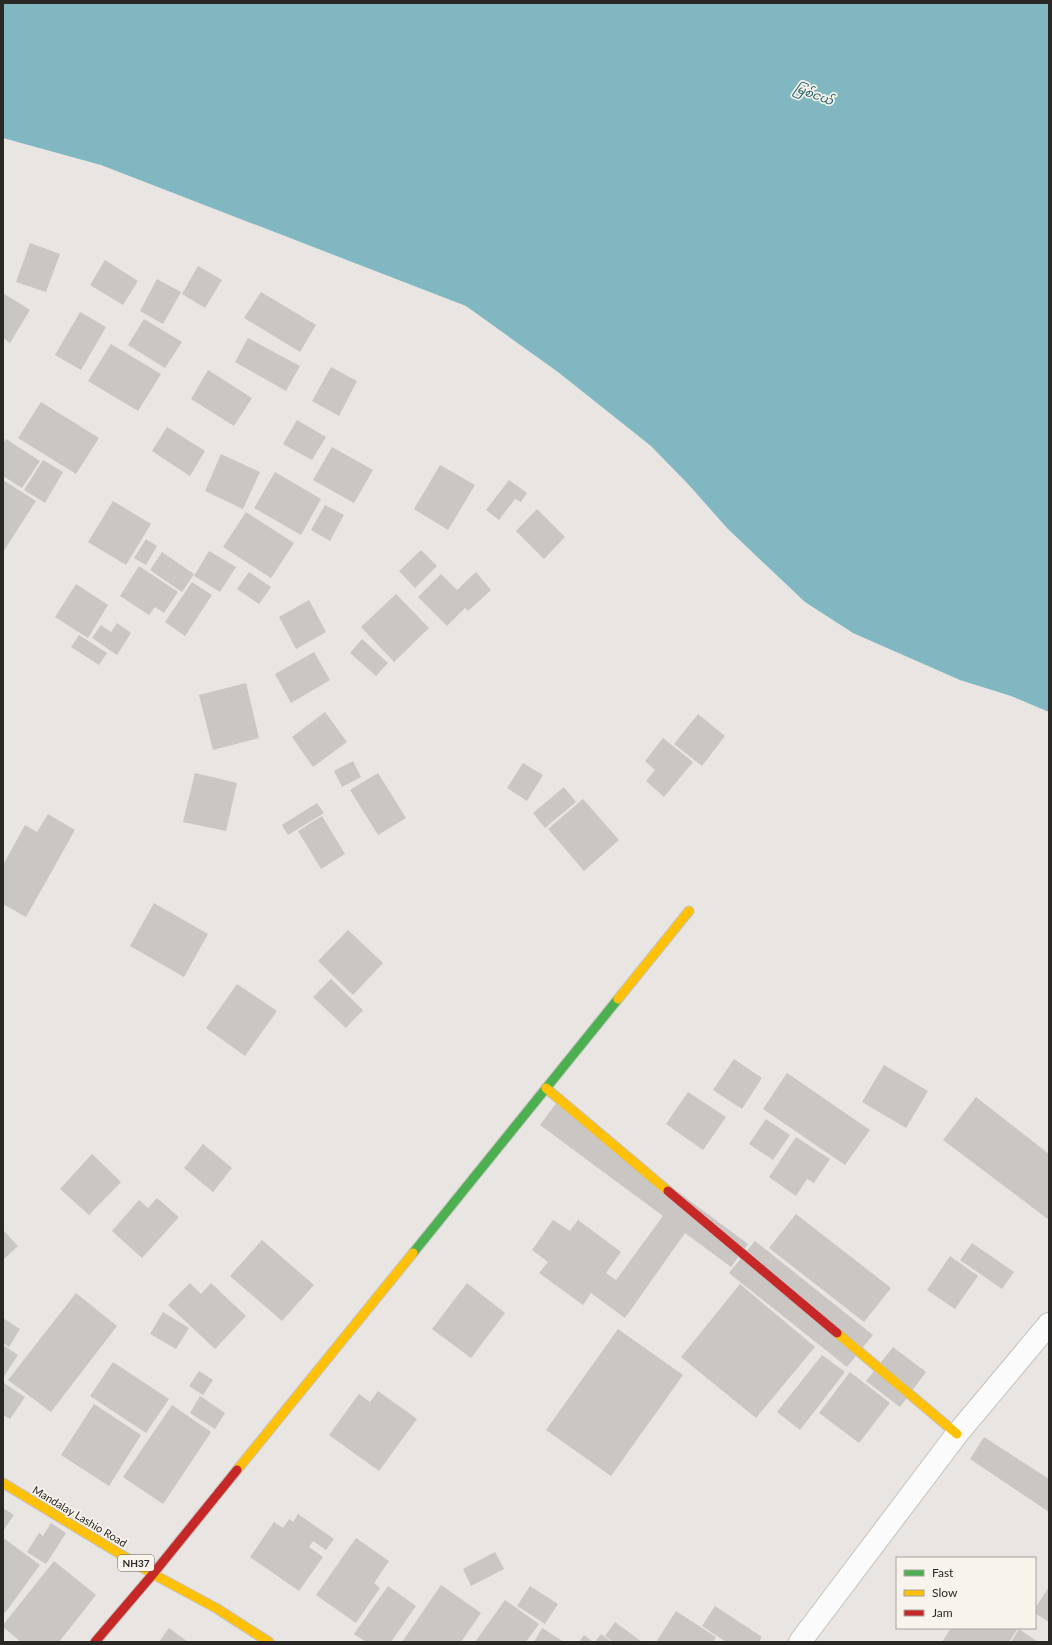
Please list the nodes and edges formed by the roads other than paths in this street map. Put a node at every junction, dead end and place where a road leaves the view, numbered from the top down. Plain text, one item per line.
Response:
1 (688, 911) dead end
2 (546, 1088) junction
3 (1049, 1324) edge
4 (957, 1434) junction
5 (3, 1483) edge
6 (153, 1574) junction
7 (95, 1642) edge
8 (269, 1642) edge
9 (800, 1642) edge

1 - 2 main road
2 - 4 main road
2 - 6 main road
3 - 4 street
4 - 9 street
5 - 6 main road, Mandalay Lashio Road / NH37
6 - 7 main road
6 - 8 main road, Mandalay Lashio Road / NH37

